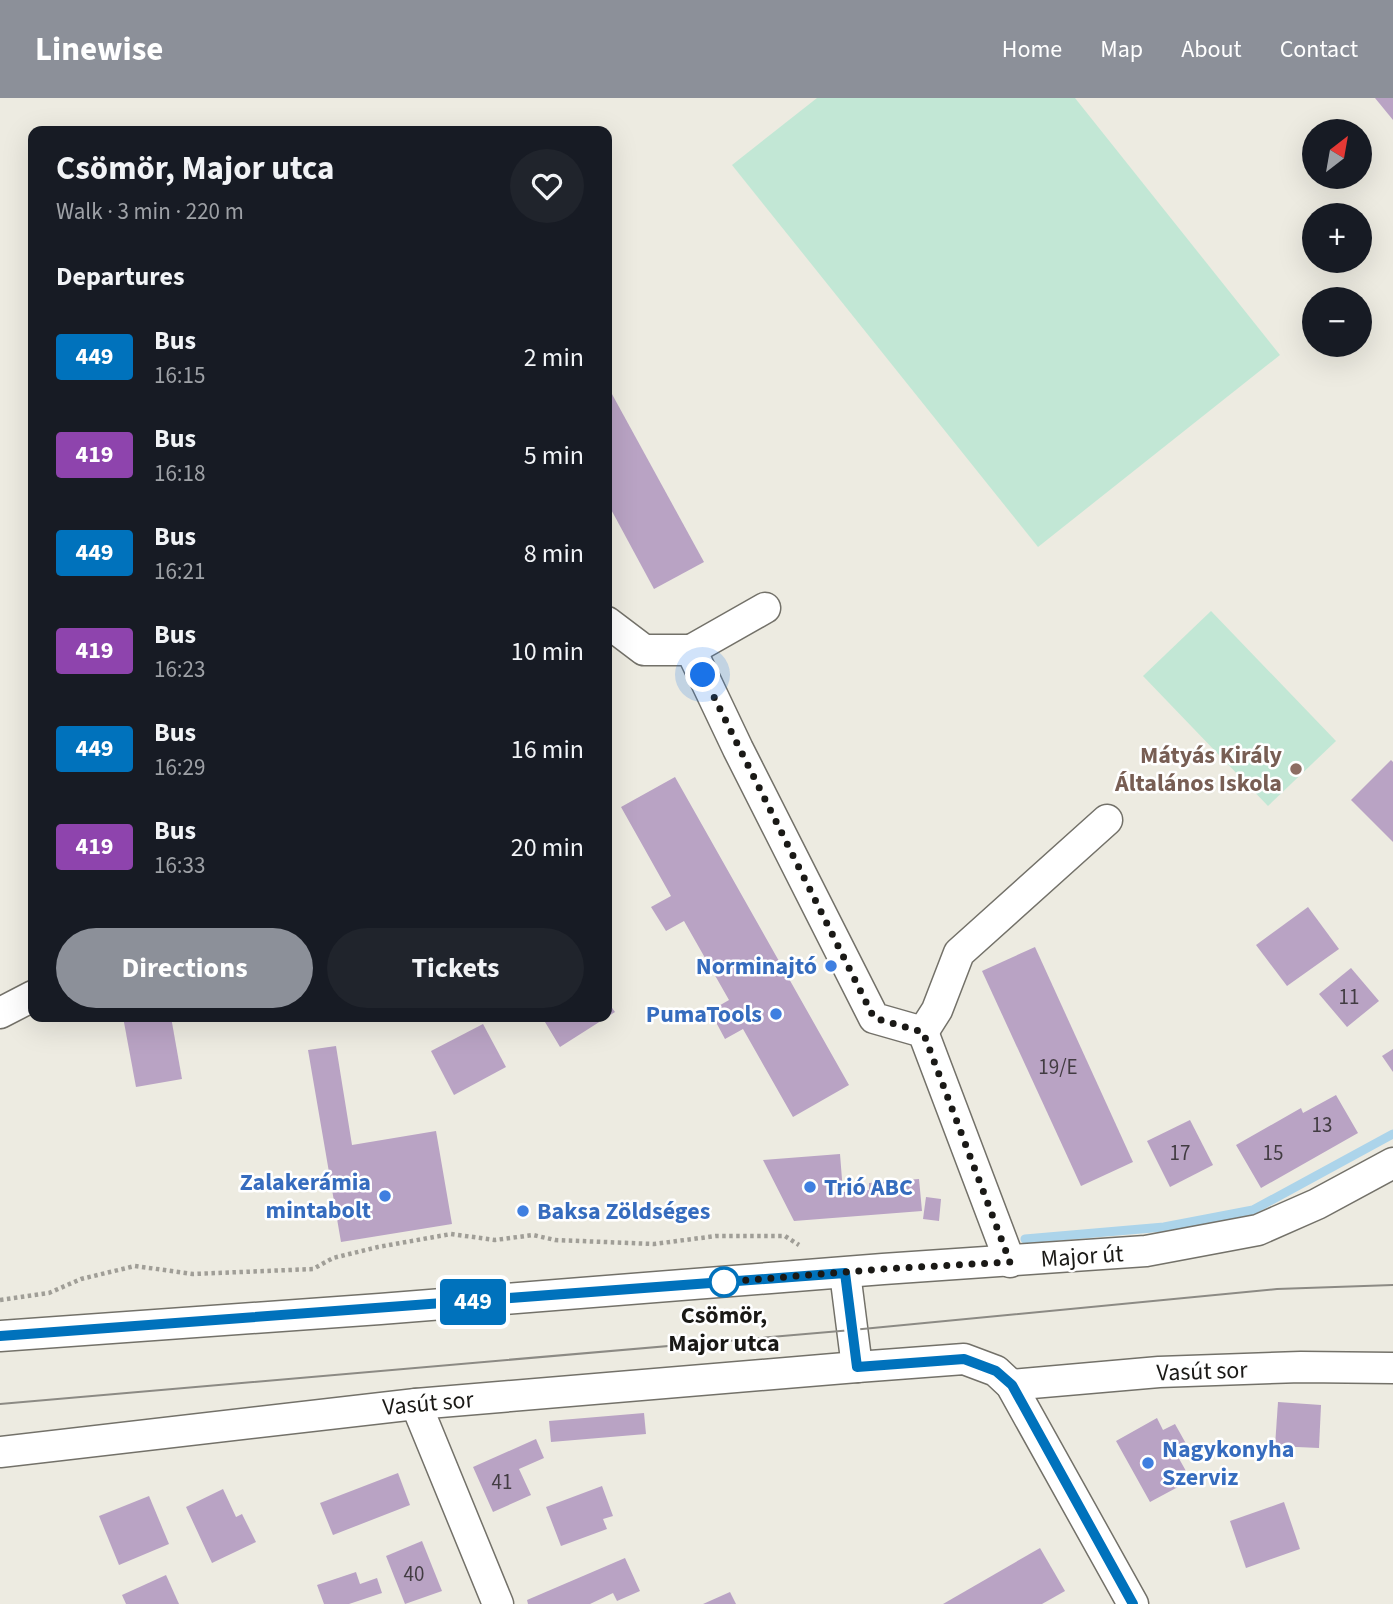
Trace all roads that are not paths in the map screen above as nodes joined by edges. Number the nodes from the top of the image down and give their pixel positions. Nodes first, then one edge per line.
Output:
1 (765, 608) dead end
2 (612, 626) edge
3 (691, 650) junction
4 (1107, 820) dead end
5 (28, 999) edge
6 (0, 1013) edge
7 (923, 1032) junction
8 (1393, 1163) edge
9 (1010, 1262) junction
10 (845, 1273) junction
11 (0, 1336) edge
12 (857, 1367) junction
13 (1393, 1368) edge
14 (1012, 1385) junction
15 (416, 1404) junction
16 (0, 1452) edge
17 (498, 1604) edge
18 (1133, 1604) edge

1 - 3 street
2 - 3 street
3 - 7 street
4 - 7 street
5 - 6 street
7 - 9 street
8 - 9 street, Major út
9 - 10 street, Major út
10 - 11 street, Major út
10 - 12 street
12 - 14 street, Vasút sor
12 - 15 street, Vasút sor
13 - 14 street, Vasút sor
14 - 18 street
15 - 16 street, Vasút sor
15 - 17 street

